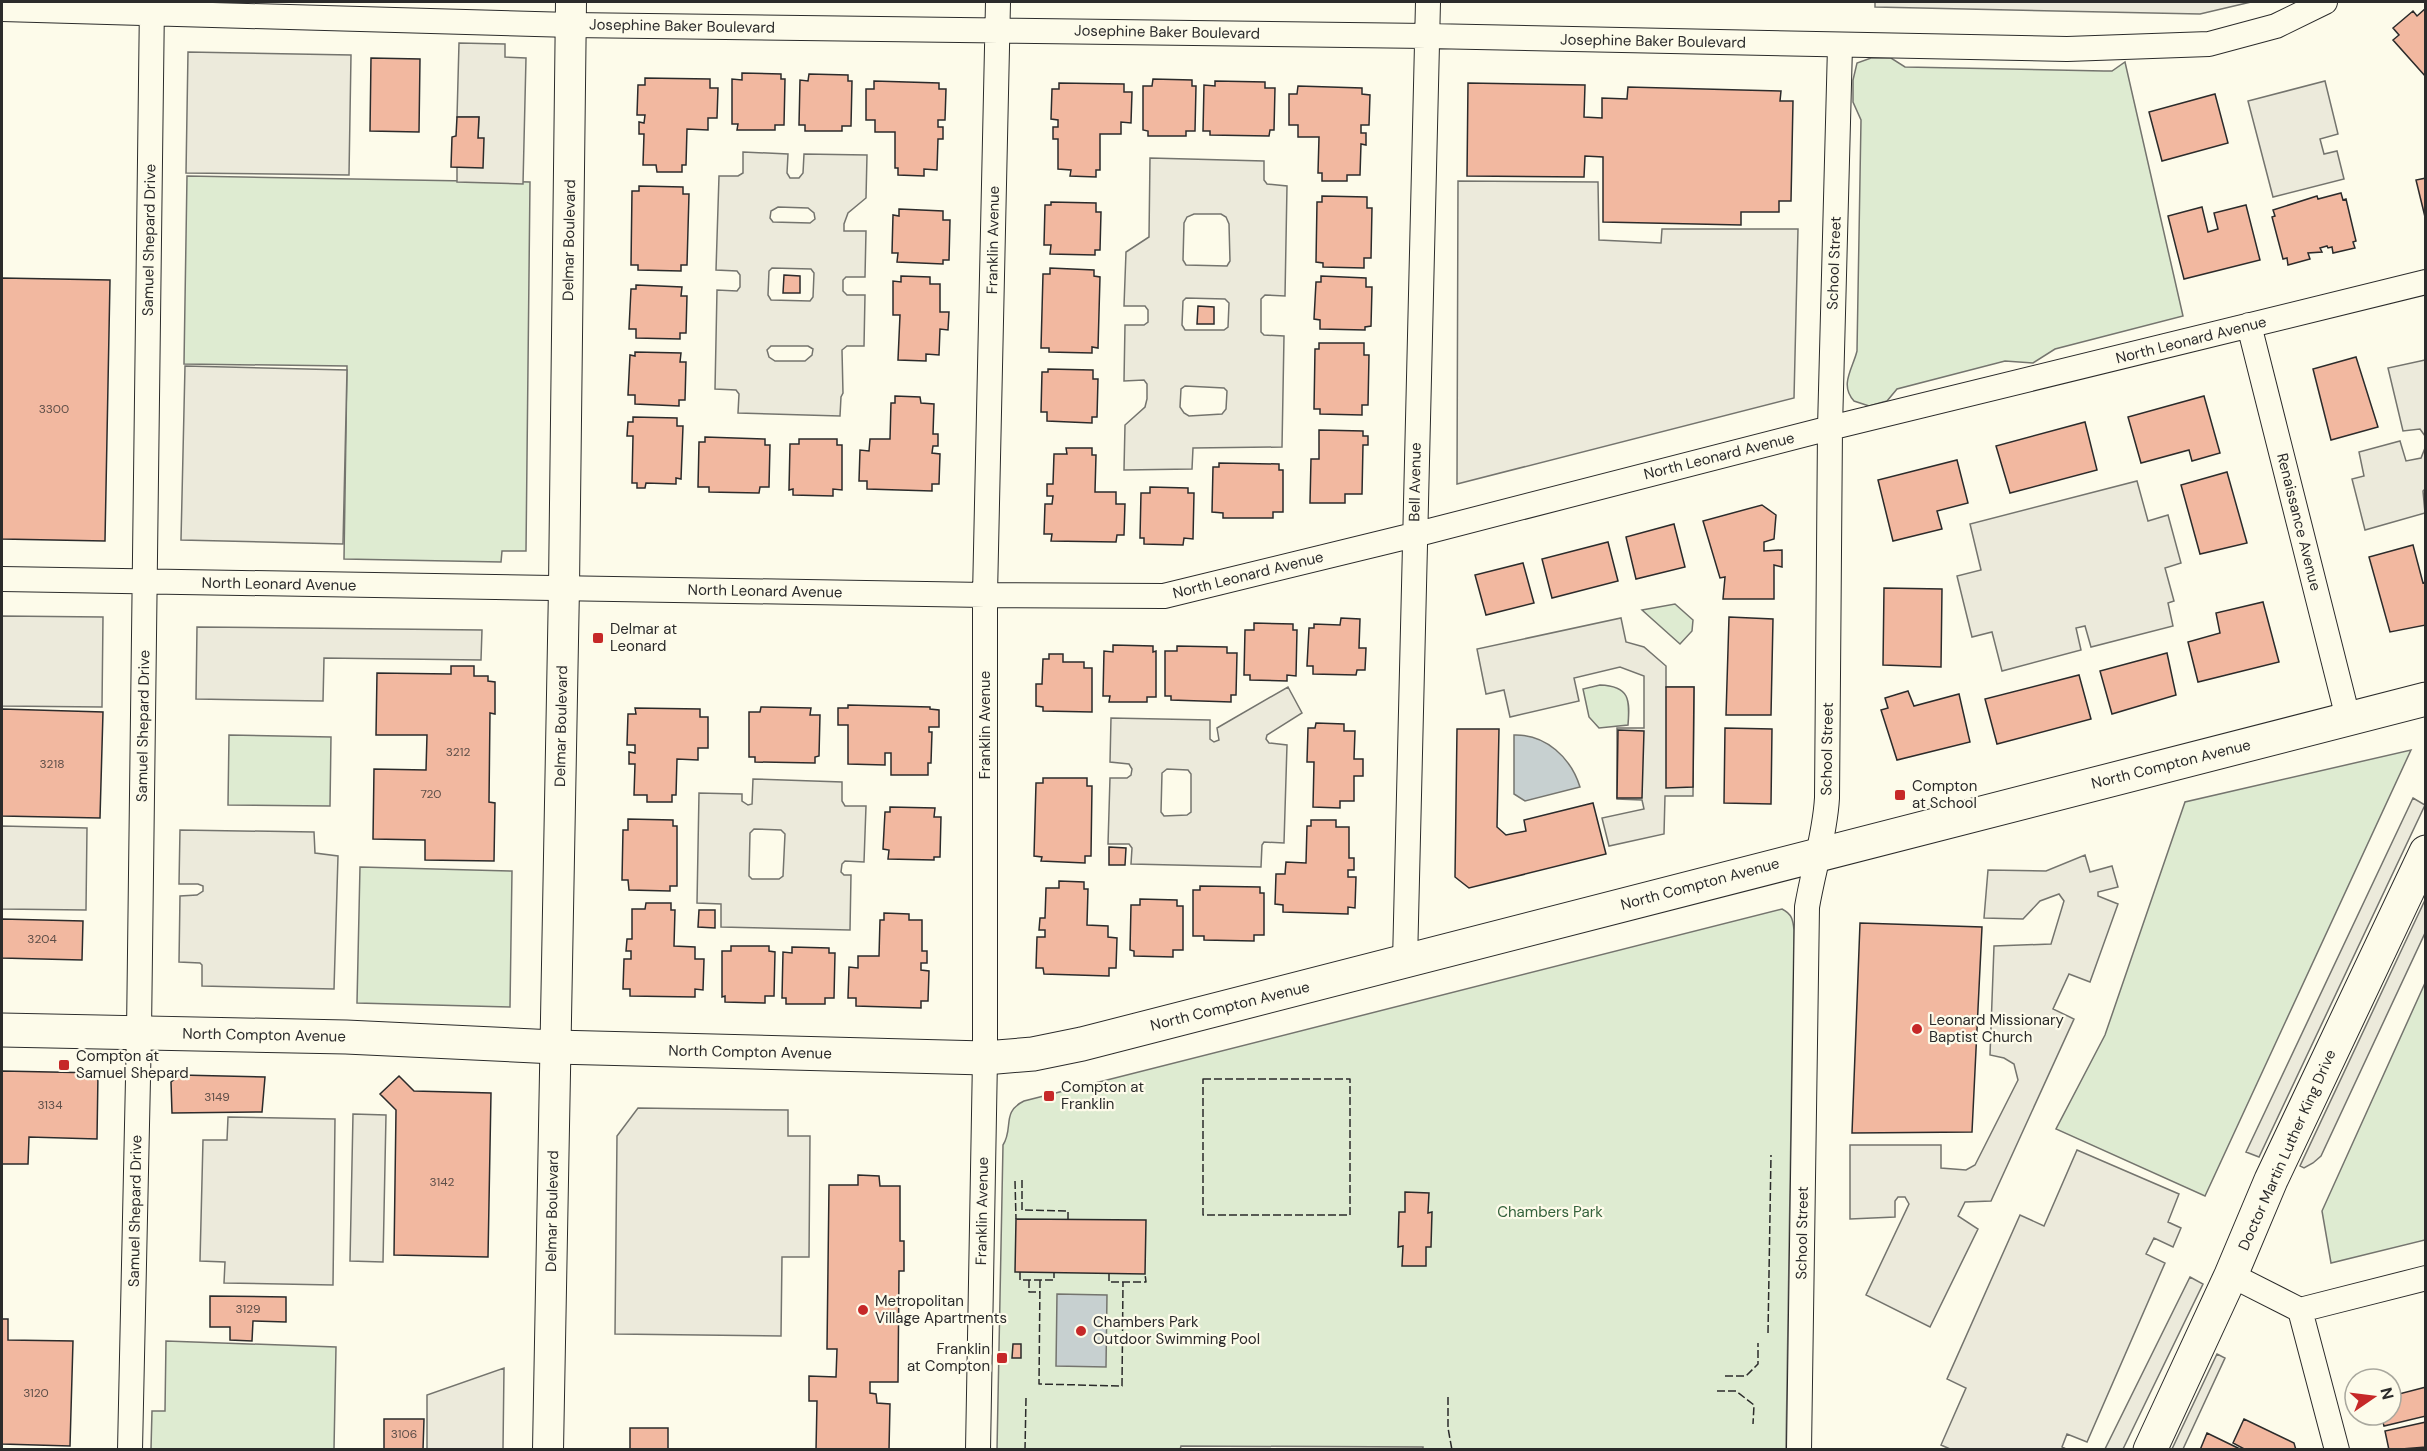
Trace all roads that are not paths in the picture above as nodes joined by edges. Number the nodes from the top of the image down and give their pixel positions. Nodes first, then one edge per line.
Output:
1 (998, 2) edge
2 (1428, 2) edge
3 (2325, 2) edge
4 (152, 7) edge
5 (2, 9) edge
6 (571, 13) edge
7 (997, 30) junction
8 (1427, 36) junction
9 (1840, 46) junction
10 (2426, 282) edge
11 (2249, 325) junction
12 (1830, 428) junction
13 (1414, 535) junction
14 (2, 579) edge
15 (145, 583) junction
16 (564, 587) junction
17 (985, 595) junction
18 (2426, 699) edge
19 (2348, 718) junction
20 (2426, 852) edge
21 (1817, 854) junction
22 (1406, 962) junction
23 (2, 1030) edge
24 (139, 1032) junction
25 (555, 1047) junction
26 (985, 1058) junction
27 (2230, 1275) junction
28 (2426, 1278) edge
29 (2300, 1310) junction
30 (130, 1449) edge
31 (548, 1449) edge
32 (978, 1449) edge
33 (1799, 1449) edge
34 (2150, 1449) edge
35 (2337, 1449) edge

1 - 7 street, Franklin Avenue
2 - 8 street, Bell Avenue
3 - 9 street, Josephine Baker Boulevard
4 - 5 street, Josephine Baker Boulevard
4 - 6 street, Josephine Baker Boulevard
4 - 15 street, Samuel Shepard Drive
6 - 7 street, Josephine Baker Boulevard
6 - 16 street, Delmar Boulevard
7 - 8 street, Josephine Baker Boulevard
7 - 17 street, Franklin Avenue
8 - 9 street, Josephine Baker Boulevard
8 - 13 street, Bell Avenue
9 - 12 street, School Street
10 - 11 street, North Leonard Avenue
11 - 12 street, North Leonard Avenue
11 - 19 street, Renaissance Avenue
12 - 13 street, North Leonard Avenue
12 - 21 street, School Street
13 - 17 street, North Leonard Avenue
13 - 22 street, Bell Avenue
14 - 15 street, North Leonard Avenue
15 - 16 street, North Leonard Avenue
15 - 24 street, Samuel Shepard Drive
16 - 17 street, North Leonard Avenue
16 - 25 street, Delmar Boulevard
17 - 26 street, Franklin Avenue
18 - 19 main road, North Compton Avenue
19 - 21 main road, North Compton Avenue
20 - 27 main road, Doctor Martin Luther King Drive
21 - 22 main road, North Compton Avenue
21 - 33 street, School Street
22 - 26 main road, North Compton Avenue
23 - 24 main road, North Compton Avenue
24 - 25 main road, North Compton Avenue
24 - 30 street, Samuel Shepard Drive
25 - 26 main road, North Compton Avenue
25 - 31 street, Delmar Boulevard
26 - 32 street, Franklin Avenue
27 - 29 street
27 - 34 main road, Doctor Martin Luther King Drive
28 - 29 street
29 - 35 street

